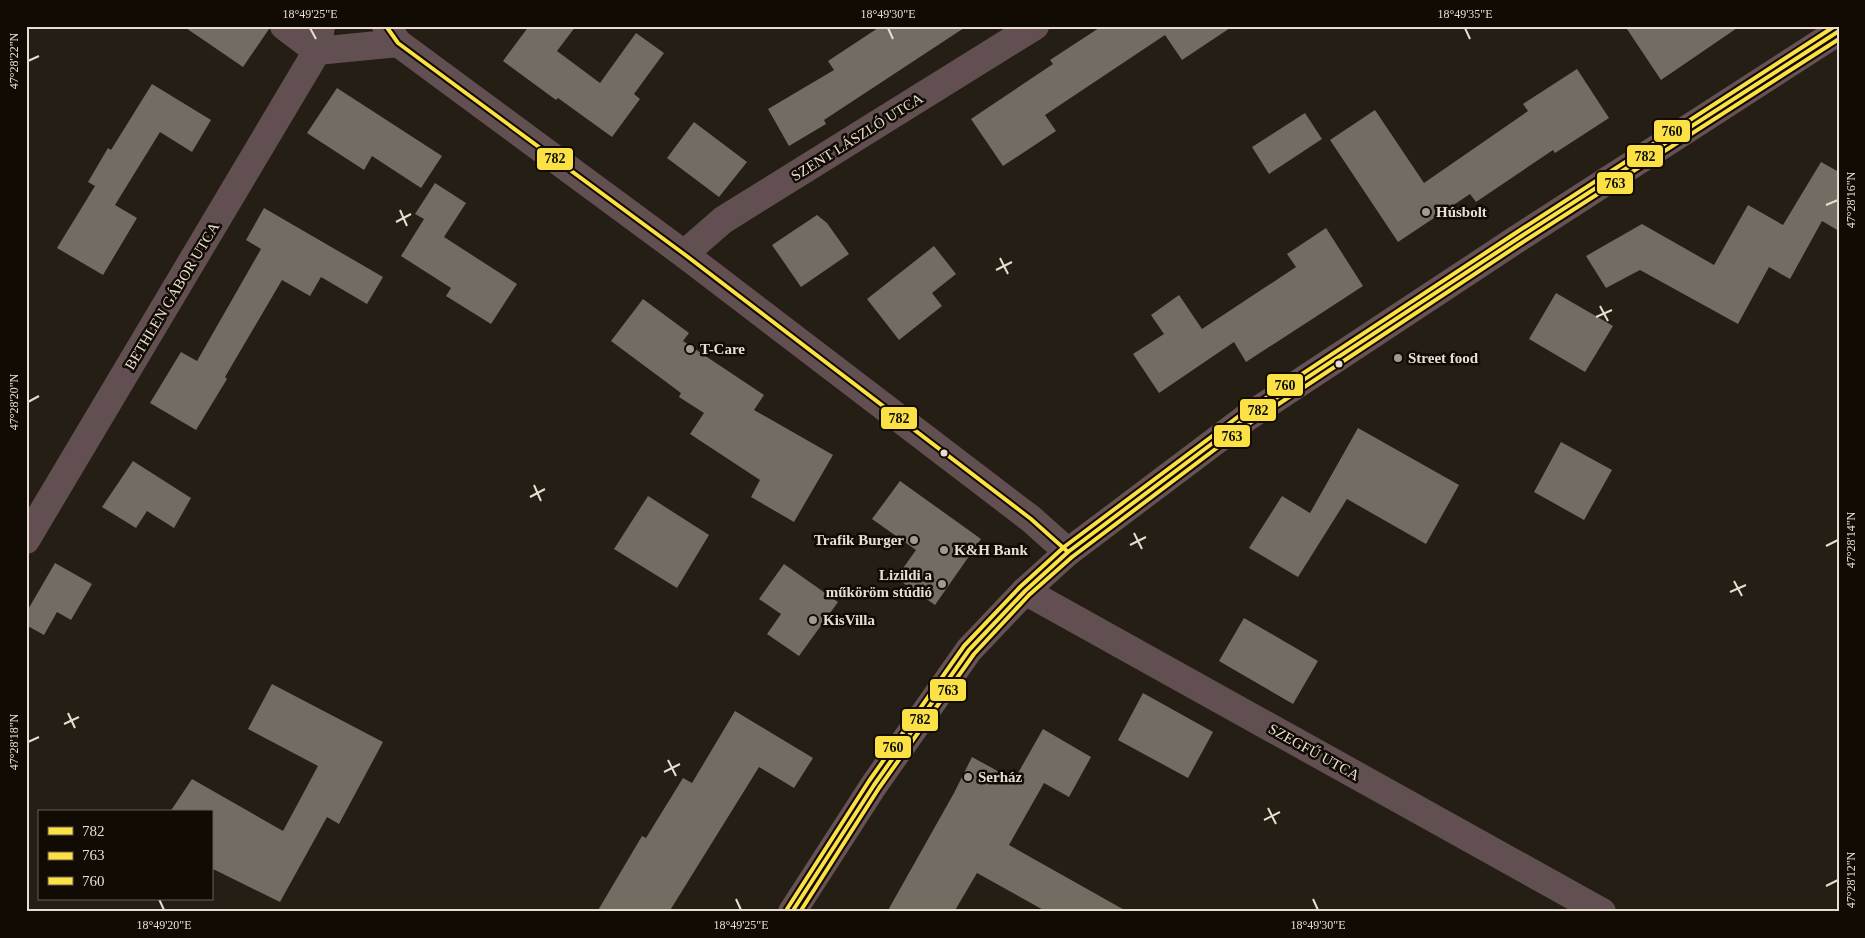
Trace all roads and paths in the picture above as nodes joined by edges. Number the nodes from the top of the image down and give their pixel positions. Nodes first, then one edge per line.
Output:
1 (284, 26) edge
2 (1035, 26) edge
3 (1839, 30) edge
4 (392, 34) edge
5 (319, 39) edge
6 (684, 254) junction
7 (26, 540) edge
8 (1068, 552) junction
9 (1026, 592) junction
10 (1588, 908) edge
11 (792, 912) edge

1 - 5 street
2 - 6 street, SZENT LÁSZLÓ UTCA
3 - 8 main road
4 - 5 street
4 - 6 street
5 - 7 street, BETHLEN GÁBOR UTCA
6 - 8 street
8 - 9 main road
9 - 10 street, SZEGFŰ UTCA
9 - 11 main road

